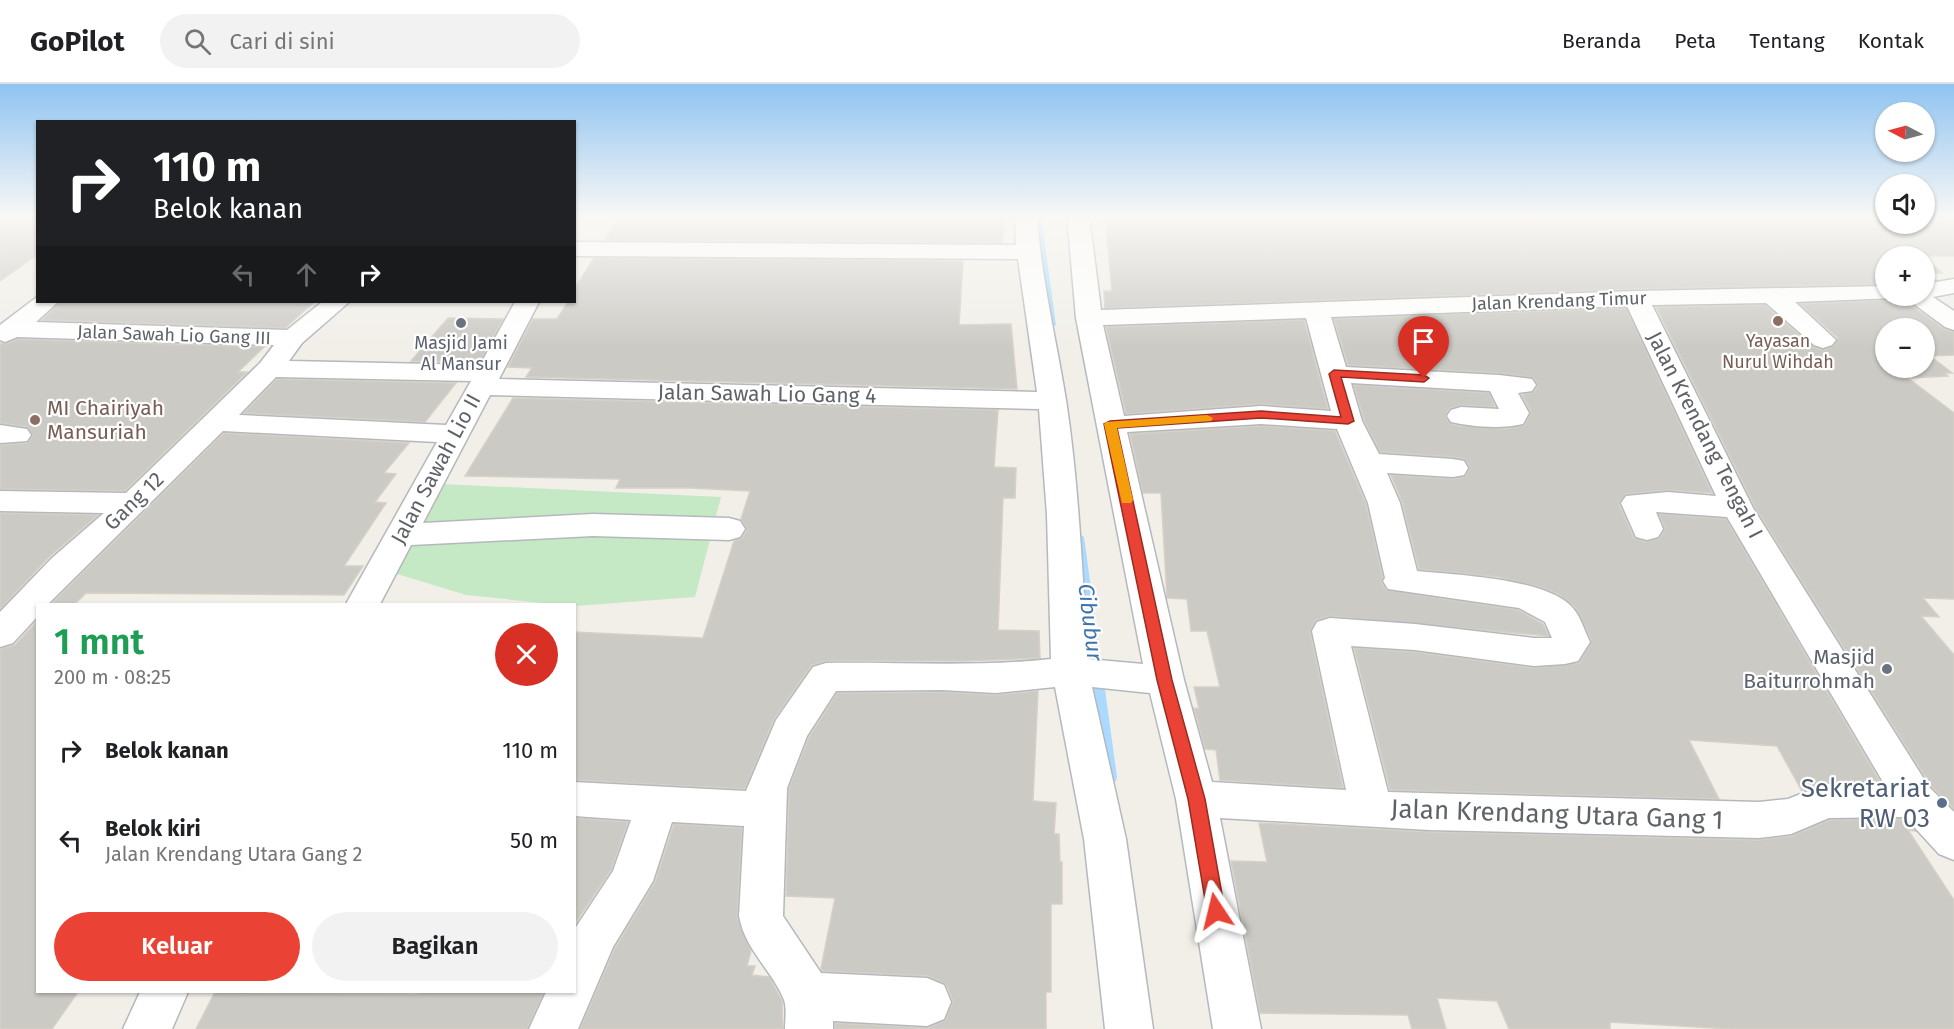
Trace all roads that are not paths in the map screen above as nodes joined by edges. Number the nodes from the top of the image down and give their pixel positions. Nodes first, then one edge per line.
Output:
1 (1029, 259) edge
2 (1083, 259) edge
3 (1954, 286) edge
4 (1935, 289) edge
5 (1875, 293) edge
6 (1773, 296) junction
7 (1636, 298) junction
8 (336, 303) edge
9 (526, 303) edge
10 (1930, 306) edge
11 (1316, 309) junction
12 (1089, 318) junction
13 (18, 319) edge
14 (1954, 322) edge
15 (293, 338) junction
16 (1823, 340) dead end
17 (269, 369) junction
18 (1334, 374) junction
19 (485, 380) junction
20 (1052, 401) junction
21 (1461, 416) dead end
22 (1348, 421) junction
23 (214, 422) junction
24 (1110, 424) junction
25 (456, 434) junction
26 (1368, 462) junction
27 (1453, 468) dead end
28 (0, 501) edge
29 (134, 503) junction
30 (1737, 508) junction
31 (729, 529) dead end
32 (1647, 529) dead end
33 (400, 535) junction
34 (1400, 581) junction
35 (364, 603) edge
36 (0, 634) edge
37 (1415, 637) junction
38 (1079, 672) junction
39 (1155, 679) junction
40 (576, 799) edge
41 (1196, 799) junction
42 (1915, 799) junction
43 (657, 805) junction
44 (1371, 808) junction
45 (766, 810) junction
46 (1954, 841) edge
47 (576, 978) edge
48 (165, 993) edge
49 (570, 993) edge
50 (927, 1002) dead end
51 (809, 1012) edge
52 (147, 1029) edge
53 (553, 1029) edge
54 (1129, 1029) edge
55 (1237, 1029) edge

1 - 20 street
2 - 12 street
3 - 4 street
5 - 6 street, Jalan Krendang Timur
6 - 7 street, Jalan Krendang Timur
6 - 16 street
7 - 11 street, Jalan Krendang Timur
7 - 30 street, Jalan Krendang Tengah I
8 - 15 street
9 - 19 street, Jalan Sawah Lio II
10 - 14 street
11 - 12 street, Jalan Krendang Timur
11 - 18 street
12 - 24 street
13 - 15 street, Jalan Sawah Lio Gang III
15 - 17 street, Jalan Sawah Lio Gang III
17 - 19 street, Jalan Sawah Lio Gang III
17 - 23 street, Gang 12
18 - 21 street
18 - 22 street
19 - 20 street, Jalan Sawah Lio Gang 4
19 - 25 street, Jalan Sawah Lio II
20 - 38 street
22 - 24 street
22 - 26 street
23 - 25 street
23 - 29 street, Gang 12
24 - 39 street
25 - 33 street, Jalan Sawah Lio II
26 - 27 street
26 - 34 street
28 - 29 street
29 - 36 street, Gang 12
30 - 32 street
30 - 42 street, Jalan Krendang Tengah I
31 - 33 street
33 - 35 street, Jalan Sawah Lio II
34 - 37 street
34 - 37 street
37 - 44 street
38 - 39 street
38 - 45 street
38 - 54 street
39 - 41 street
40 - 43 street
41 - 44 street, Jalan Krendang Utara Gang 1
41 - 55 street
42 - 44 street, Jalan Krendang Utara Gang 1
42 - 46 street, Jalan Krendang Tengah I
43 - 45 street
43 - 47 street
45 - 51 street
48 - 52 street
49 - 53 street
50 - 51 street

